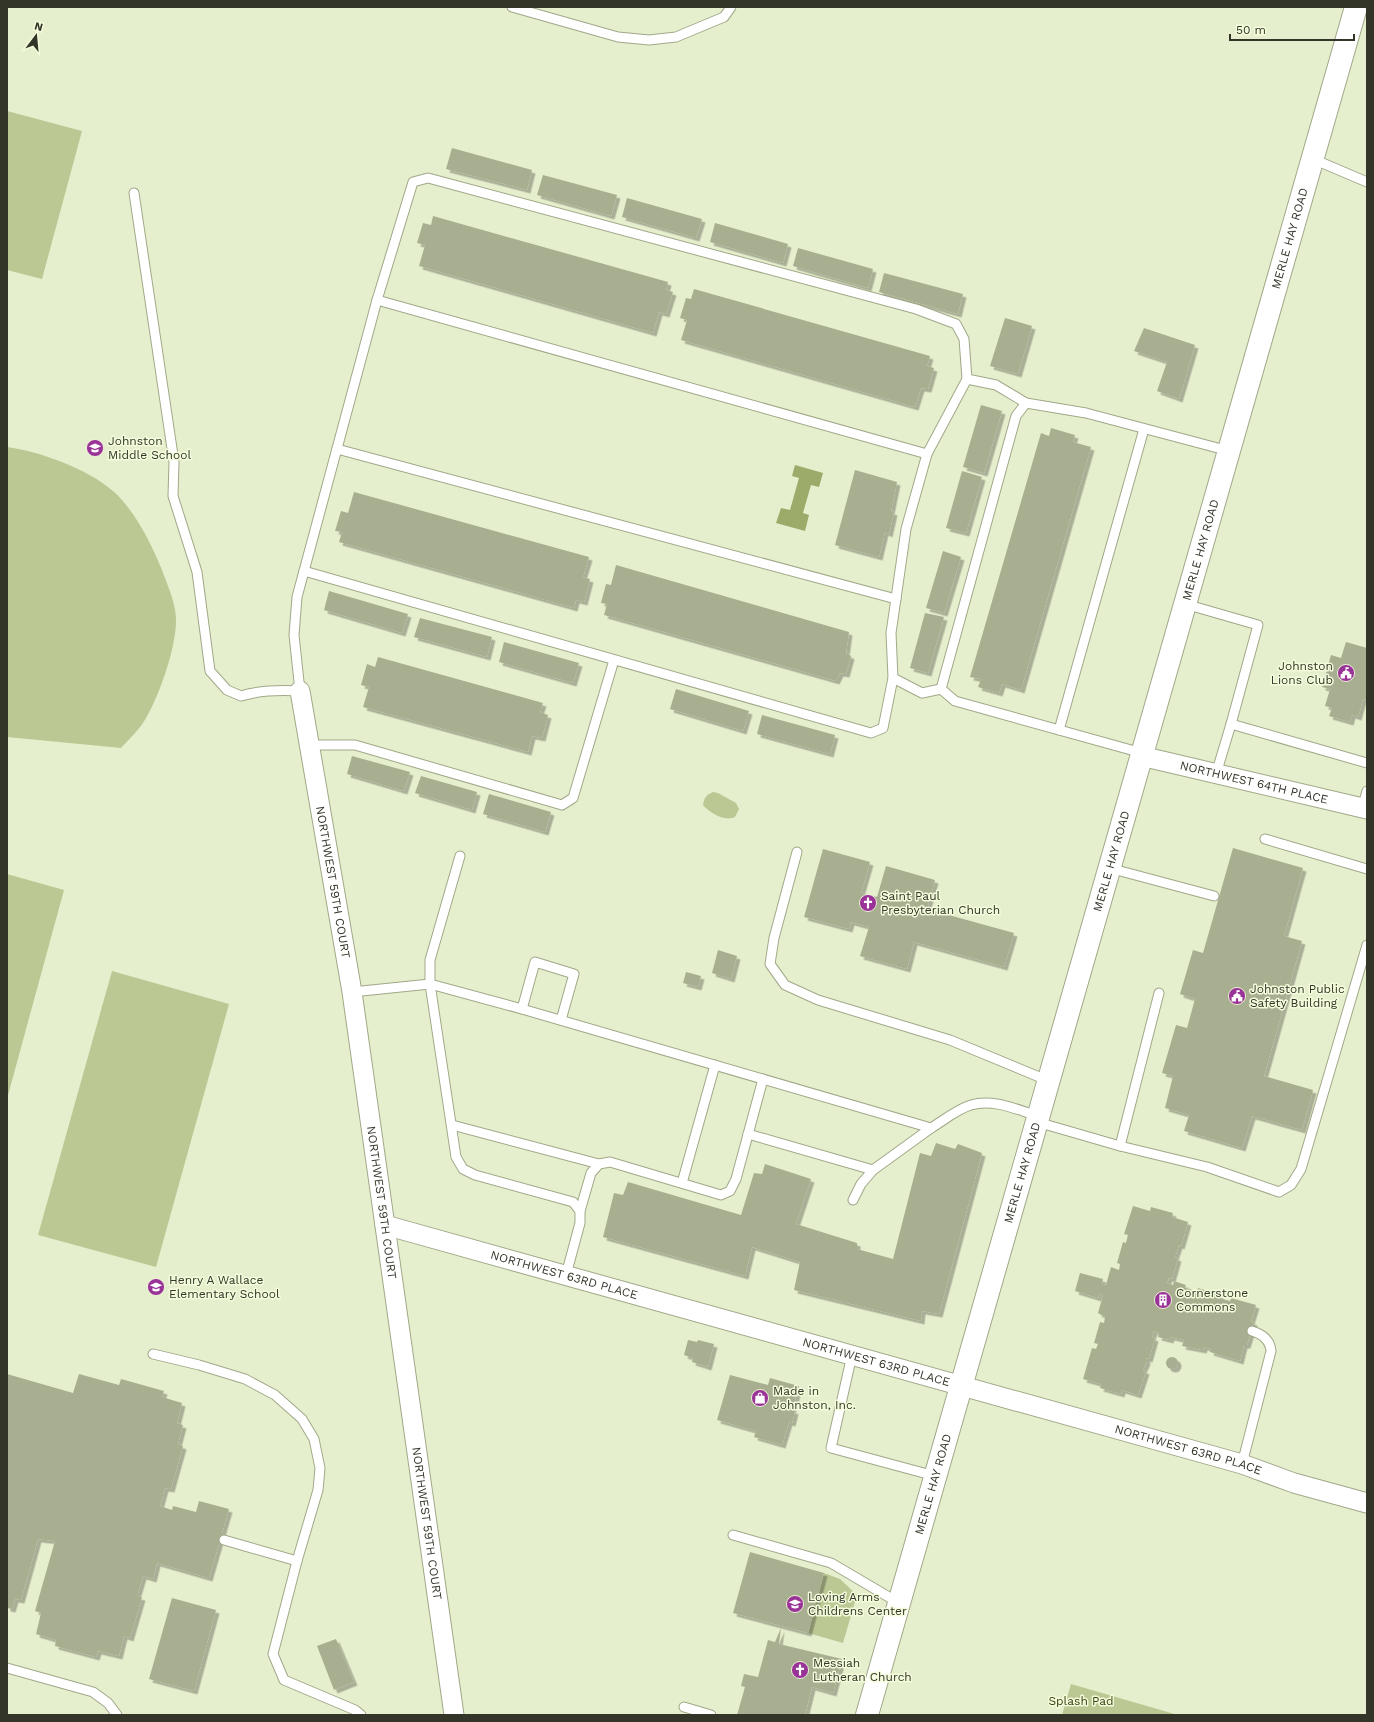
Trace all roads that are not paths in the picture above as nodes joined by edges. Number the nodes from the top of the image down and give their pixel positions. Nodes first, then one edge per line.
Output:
1 (512, 7) edge
2 (731, 7) edge
3 (1356, 7) edge
4 (1312, 159) junction
5 (1367, 182) edge
6 (134, 194) dead end
7 (378, 300) junction
8 (967, 379) junction
9 (1026, 403) junction
10 (1144, 429) junction
11 (337, 449) junction
12 (1229, 451) junction
13 (927, 454) junction
14 (304, 571) junction
15 (896, 599) junction
16 (1185, 604) junction
17 (614, 660) junction
18 (893, 678) junction
19 (941, 689) junction
20 (300, 691) junction
21 (1231, 724) junction
22 (1059, 730) junction
23 (309, 745) junction
24 (1142, 754) junction
25 (1367, 763) edge
26 (1216, 774) junction
27 (1365, 803) edge
28 (1265, 839) dead end
29 (798, 852) dead end
30 (460, 856) dead end
31 (1109, 868) junction
32 (1367, 869) edge
33 (1214, 896) dead end
34 (1367, 945) edge
35 (430, 984) junction
36 (352, 992) junction
37 (1159, 993) dead end
38 (522, 1008) junction
39 (561, 1020) junction
40 (715, 1065) junction
41 (763, 1079) junction
42 (1048, 1080) junction
43 (1038, 1119) junction
44 (452, 1125) junction
45 (930, 1128) junction
46 (748, 1134) junction
47 (1120, 1146) junction
48 (599, 1164) junction
49 (873, 1170) junction
50 (682, 1183) junction
51 (853, 1200) dead end
52 (580, 1211) junction
53 (385, 1225) junction
54 (566, 1275) junction
55 (1252, 1331) dead end
56 (153, 1354) dead end
57 (852, 1355) junction
58 (961, 1385) junction
59 (1242, 1464) junction
60 (935, 1476) junction
61 (1367, 1503) edge
62 (733, 1535) dead end
63 (224, 1540) dead end
64 (297, 1561) junction
65 (899, 1603) junction
66 (7, 1668) edge
67 (684, 1707) dead end
68 (117, 1715) edge
69 (361, 1715) edge
70 (454, 1715) edge
71 (711, 1715) edge
72 (867, 1715) edge

1 - 2 lane
3 - 4 main road, MERLE HAY ROAD
4 - 5 lane
4 - 12 main road, MERLE HAY ROAD
6 - 20 lane
7 - 8 lane
7 - 11 lane
7 - 13 lane
8 - 9 lane
8 - 13 lane
9 - 10 lane
9 - 19 lane
10 - 12 lane
10 - 22 lane
11 - 14 lane
11 - 15 lane
12 - 16 main road, MERLE HAY ROAD
13 - 15 lane
14 - 17 lane
14 - 20 lane
15 - 18 lane
16 - 21 lane
16 - 24 main road, MERLE HAY ROAD
17 - 18 lane
17 - 23 lane
18 - 19 lane
19 - 22 lane
20 - 23 street, NORTHWEST 59TH COURT
21 - 25 lane
21 - 26 lane
22 - 24 lane
23 - 36 street, NORTHWEST 59TH COURT
24 - 26 street, NORTHWEST 64TH PLACE
24 - 31 main road, MERLE HAY ROAD
26 - 27 street, NORTHWEST 64TH PLACE
28 - 32 lane
29 - 42 lane
30 - 35 lane
31 - 33 lane
31 - 42 main road, MERLE HAY ROAD
34 - 47 lane
35 - 36 lane
35 - 38 lane
35 - 44 lane
36 - 53 street, NORTHWEST 59TH COURT
37 - 47 lane
38 - 39 lane
38 - 39 lane
39 - 40 lane
40 - 41 lane
40 - 50 lane
41 - 45 lane
41 - 46 lane
42 - 43 main road, MERLE HAY ROAD
43 - 45 lane
43 - 47 lane
43 - 58 main road, MERLE HAY ROAD
44 - 48 lane
44 - 52 lane
45 - 49 lane
46 - 49 lane
46 - 50 lane
48 - 50 lane
48 - 52 lane
49 - 51 lane
52 - 54 lane
53 - 54 street, NORTHWEST 63RD PLACE
53 - 70 street, NORTHWEST 59TH COURT
54 - 57 street, NORTHWEST 63RD PLACE
55 - 59 lane
56 - 64 lane
57 - 58 street, NORTHWEST 63RD PLACE
57 - 60 lane
58 - 59 street, NORTHWEST 63RD PLACE
58 - 60 main road, MERLE HAY ROAD
59 - 61 street, NORTHWEST 63RD PLACE
60 - 65 main road, MERLE HAY ROAD
62 - 65 lane
63 - 64 lane
64 - 69 lane
65 - 72 main road, MERLE HAY ROAD
66 - 68 lane
67 - 71 lane

